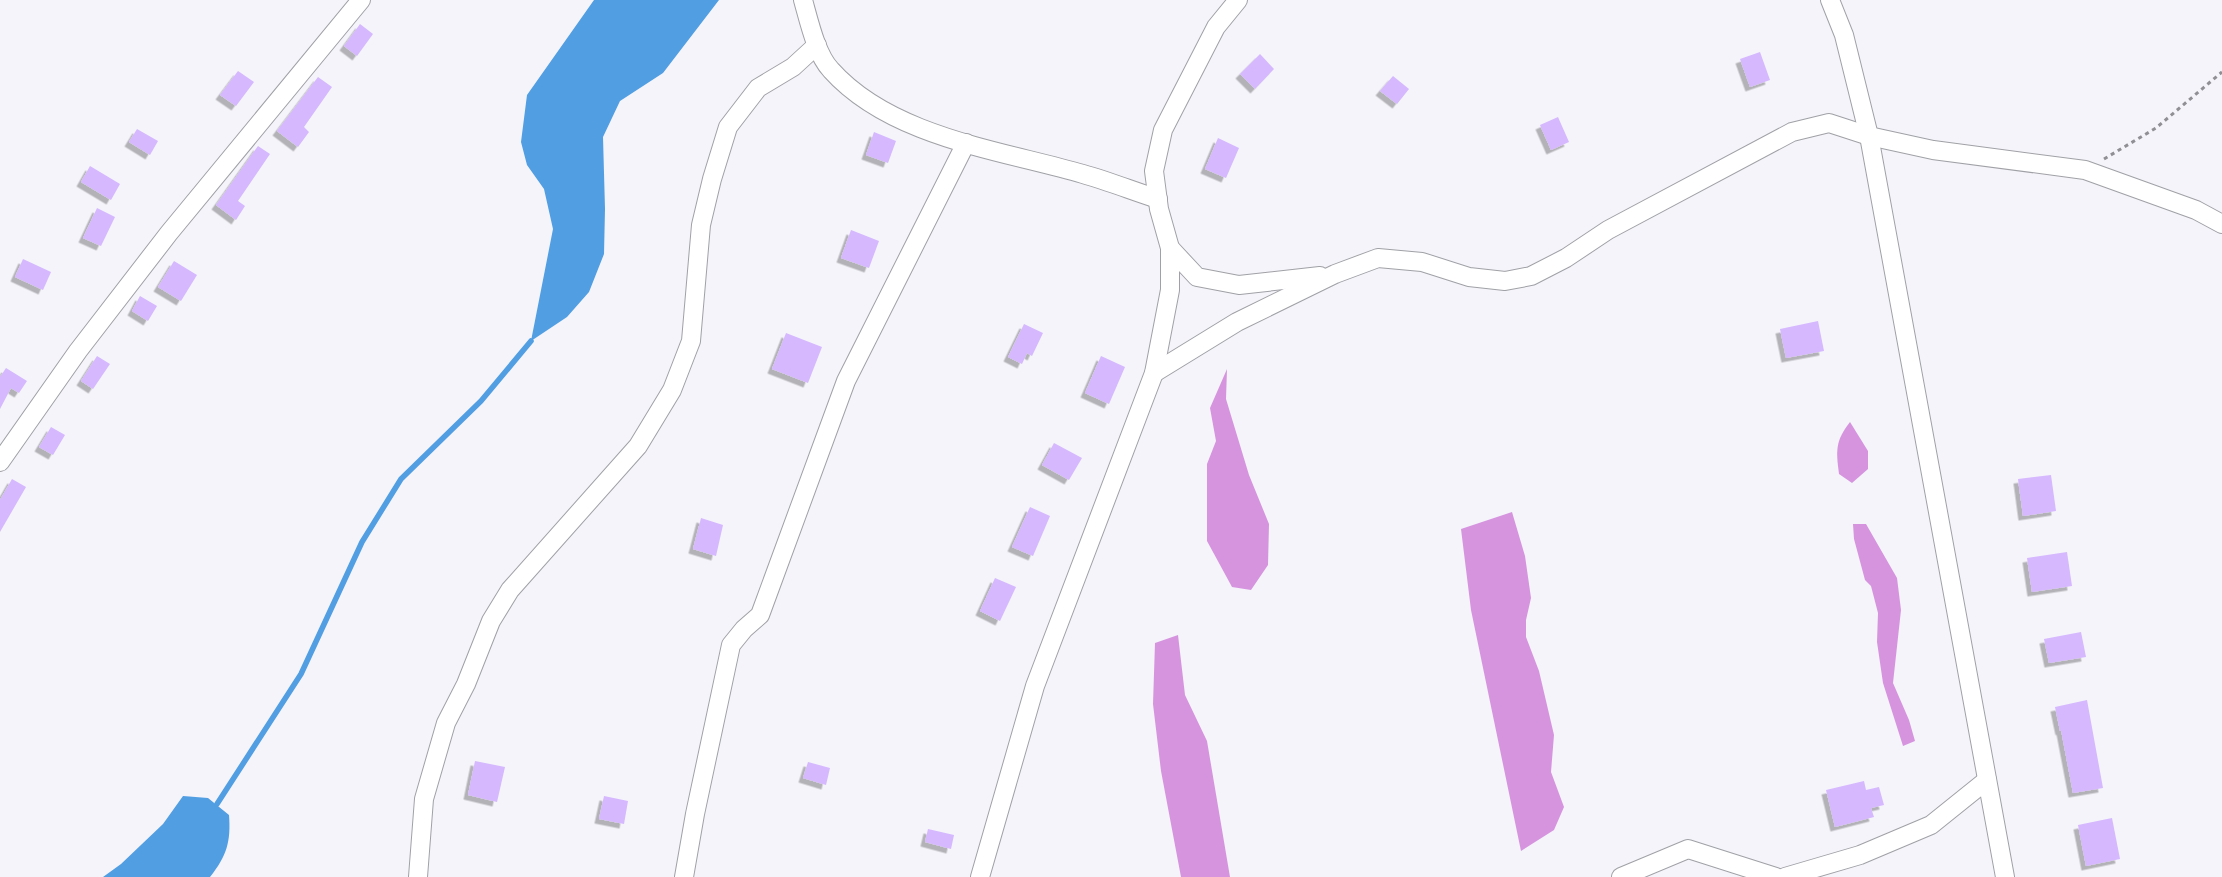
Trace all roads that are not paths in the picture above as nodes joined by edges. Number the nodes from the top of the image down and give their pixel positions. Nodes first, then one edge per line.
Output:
1 (361, 0) edge
2 (803, 0) edge
3 (1238, 0) edge
4 (1830, 0) edge
5 (817, 45) junction
6 (1869, 136) junction
7 (966, 143) junction
8 (1158, 199) junction
9 (2222, 224) edge
10 (1170, 248) junction
11 (1335, 274) junction
12 (1154, 373) junction
13 (0, 462) edge
14 (1987, 780) junction
15 (418, 877) edge
16 (684, 877) edge
17 (980, 877) edge
18 (1621, 877) edge
19 (1776, 877) edge
20 (1785, 877) edge
21 (2005, 877) edge

1 - 13 street
2 - 5 street
3 - 8 street
4 - 6 street
5 - 7 street
5 - 15 street
6 - 9 street
6 - 11 street
6 - 14 street
7 - 8 street
7 - 16 street
8 - 10 street
10 - 11 street
10 - 12 street
11 - 12 street
12 - 17 street
14 - 20 street
14 - 21 street
18 - 19 street

